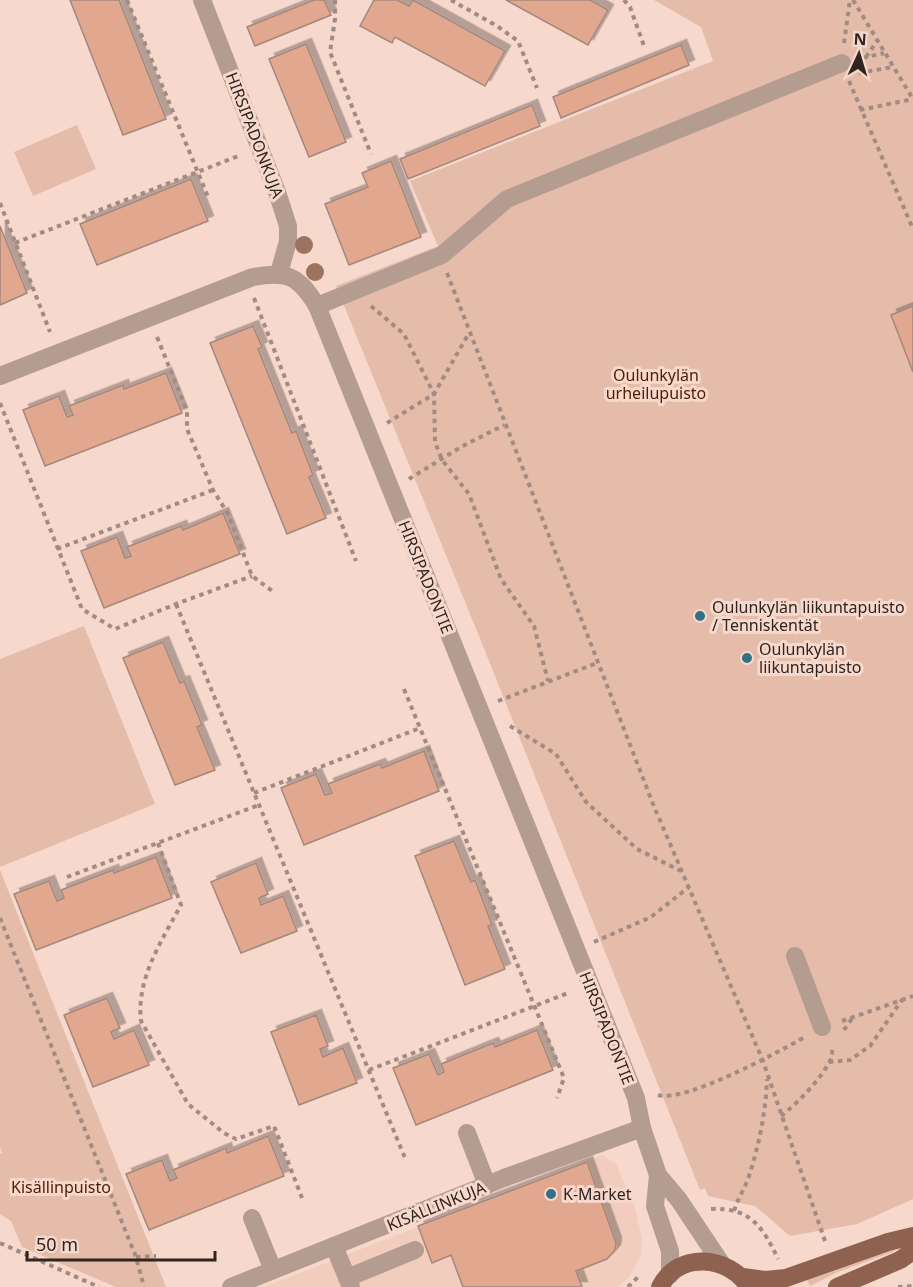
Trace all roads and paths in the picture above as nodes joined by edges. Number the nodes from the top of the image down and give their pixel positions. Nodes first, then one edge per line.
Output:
1 (128, 0) edge
2 (202, 0) edge
3 (335, 0) edge
4 (451, 0) edge
5 (624, 0) edge
6 (851, 0) edge
7 (877, 41) junction
8 (644, 46) dead end
9 (866, 58) dead end
10 (893, 67) junction
11 (844, 69) junction
12 (537, 88) dead end
13 (913, 99) edge
14 (860, 110) junction
15 (260, 148) junction
16 (371, 154) dead end
17 (198, 172) junction
18 (208, 197) dead end
19 (0, 203) edge
20 (913, 229) edge
21 (15, 243) junction
22 (442, 255) junction
23 (279, 273) junction
24 (253, 296) dead end
25 (368, 303) dead end
26 (317, 306) junction
27 (50, 332) dead end
28 (469, 333) junction
29 (156, 335) dead end
30 (0, 376) edge
31 (434, 394) junction
32 (0, 402) edge
33 (386, 423) dead end
34 (504, 425) junction
35 (441, 459) junction
36 (408, 479) dead end
37 (213, 490) junction
38 (57, 549) junction
39 (356, 561) dead end
40 (252, 576) junction
41 (275, 593) dead end
42 (176, 604) junction
43 (597, 663) junction
44 (548, 681) junction
45 (404, 689) dead end
46 (497, 701) dead end
47 (506, 724) dead end
48 (420, 729) junction
49 (254, 793) junction
50 (259, 805) junction
51 (158, 843) junction
52 (682, 871) junction
53 (67, 877) dead end
54 (689, 887) junction
55 (0, 918) edge
56 (594, 942) dead end
57 (795, 956) dead end
58 (568, 993) dead end
59 (913, 996) edge
60 (902, 1000) junction
61 (535, 1006) junction
62 (853, 1017) junction
63 (822, 1028) junction
64 (843, 1032) dead end
65 (837, 1040) dead end
66 (763, 1061) junction
67 (829, 1062) junction
68 (369, 1070) junction
69 (767, 1076) junction
70 (557, 1098) dead end
71 (636, 1098) junction
72 (781, 1116) junction
73 (642, 1128) junction
74 (467, 1133) dead end
75 (405, 1158) dead end
76 (658, 1175) junction
77 (488, 1185) junction
78 (302, 1198) dead end
79 (706, 1209) dead end
80 (734, 1211) junction
81 (252, 1218) dead end
82 (913, 1236) edge
83 (0, 1243) edge
84 (826, 1245) dead end
85 (334, 1246) junction
86 (415, 1250) dead end
87 (913, 1251) edge
88 (156, 1256) dead end
89 (136, 1257) junction
90 (722, 1263) junction
91 (780, 1263) dead end
92 (273, 1270) junction
93 (641, 1274) dead end
94 (665, 1281) edge
95 (746, 1282) edge
96 (349, 1283) edge
97 (913, 1286) edge
98 (99, 1287) edge
99 (144, 1287) edge
100 (231, 1287) edge
101 (628, 1287) edge
102 (837, 1287) edge
103 (898, 1287) edge

1 - 17 path
2 - 15 street, HIRSIPADONKUJA
3 - 16 path
4 - 12 path
5 - 8 path
6 - 7 path
6 - 11 path
7 - 9 path
7 - 10 path
10 - 11 path
10 - 13 path
11 - 14 path
11 - 22 street
13 - 14 path
14 - 20 path
15 - 17 path
15 - 23 street, HIRSIPADONKUJA
17 - 18 path
17 - 21 path
19 - 21 path
21 - 27 path
22 - 26 street
22 - 28 path
23 - 26 street, HIRSIPADONTIE
23 - 30 street
24 - 39 path
25 - 31 path
26 - 71 street, HIRSIPADONTIE
28 - 31 path
28 - 34 path
29 - 37 path
31 - 33 path
31 - 35 path
32 - 38 path
34 - 35 path
34 - 43 path
35 - 36 path
35 - 44 path
37 - 38 path
37 - 40 path
38 - 42 path
40 - 41 path
40 - 42 path
42 - 49 path
43 - 44 path
43 - 52 path
44 - 46 path
45 - 48 path
47 - 52 path
48 - 49 path
48 - 61 path
49 - 50 path
50 - 51 path
50 - 68 path
51 - 53 path
51 - 78 path
52 - 54 path
54 - 56 path
54 - 66 path
55 - 89 path
57 - 63 street
58 - 61 path
59 - 60 path
60 - 62 path
60 - 67 path
61 - 68 path
61 - 70 path
62 - 63 path
62 - 64 path
63 - 66 path
65 - 67 path
66 - 69 path
66 - 71 path
67 - 72 path
68 - 75 path
69 - 72 path
69 - 80 path
71 - 73 street, HIRSIPADONTIE
72 - 84 path
73 - 76 street, HIRSIPADONTIE
73 - 77 street, KISÄLLINKUJA
74 - 77 street
76 - 90 street, HIRSIPADONTIE
76 - 94 street, HIRSIPADONTIE
77 - 85 street, KISÄLLINKUJA
79 - 80 path
80 - 91 path
81 - 92 street
82 - 95 main road
83 - 98 path
85 - 92 street, KISÄLLINKUJA
85 - 96 street
86 - 96 street
87 - 102 main road
88 - 89 path
89 - 99 path
90 - 94 main road
90 - 95 main road
92 - 100 street, KISÄLLINKUJA
93 - 101 path
97 - 103 path

